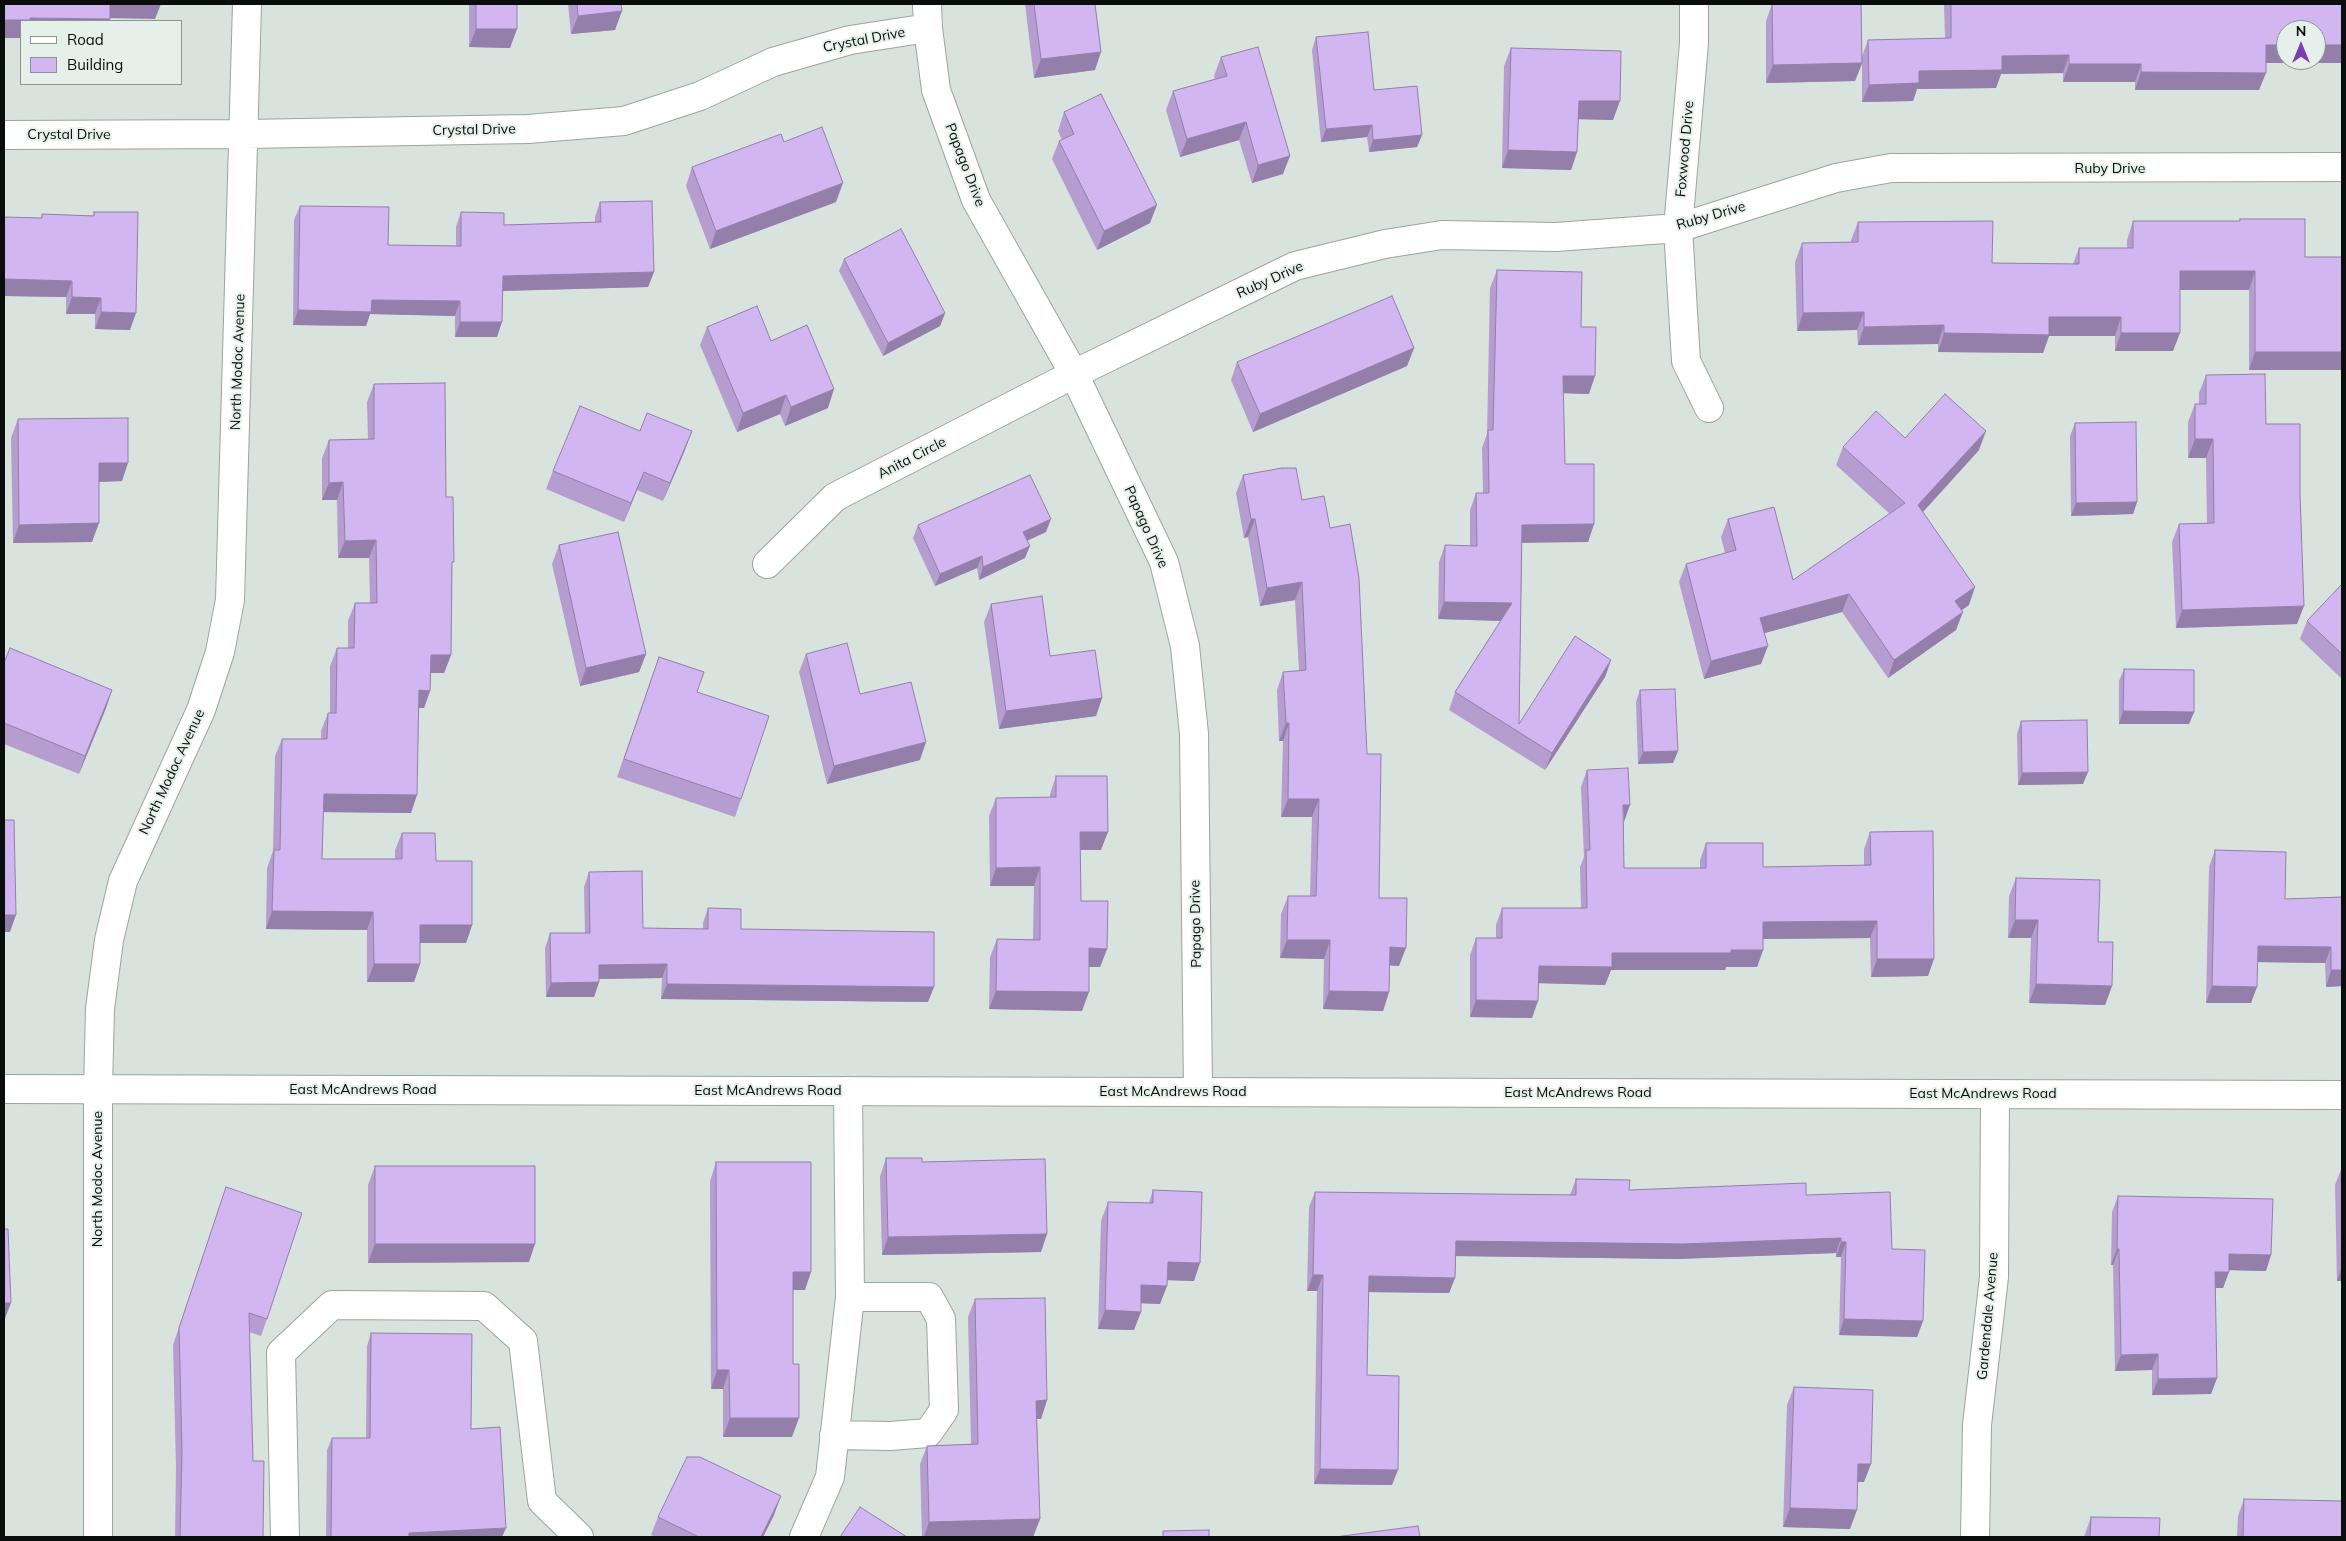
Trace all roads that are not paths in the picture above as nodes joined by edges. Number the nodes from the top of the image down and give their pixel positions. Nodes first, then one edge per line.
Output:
1 (247, 4) edge
2 (1694, 4) edge
3 (927, 16) edge
4 (245, 134) junction
5 (4, 135) edge
6 (2342, 167) edge
7 (1678, 228) junction
8 (1074, 374) junction
9 (1709, 408) dead end
10 (767, 564) dead end
11 (4, 1089) edge
12 (98, 1089) junction
13 (848, 1091) junction
14 (1198, 1092) junction
15 (1995, 1094) junction
16 (2342, 1095) edge
17 (850, 1297) junction
18 (834, 1435) junction
19 (98, 1537) edge
20 (285, 1537) edge
21 (579, 1537) edge
22 (804, 1537) edge
23 (1975, 1537) edge

1 - 4 street, North Modoc Avenue
2 - 7 street, Foxwood Drive
3 - 4 street, Crystal Drive
3 - 8 street, Papago Drive
4 - 5 street, Crystal Drive
4 - 12 street, North Modoc Avenue
6 - 7 street, Ruby Drive
7 - 8 street, Ruby Drive
7 - 9 street, Foxwood Drive
8 - 10 street, Anita Circle
8 - 14 street, Papago Drive
11 - 12 street, East McAndrews Road
12 - 13 street, East McAndrews Road
12 - 19 street, North Modoc Avenue
13 - 14 street, East McAndrews Road
13 - 17 street
14 - 15 street, East McAndrews Road
15 - 16 street, East McAndrews Road
15 - 23 street, Gardendale Avenue
17 - 18 street
17 - 18 street
18 - 22 street
20 - 21 street

